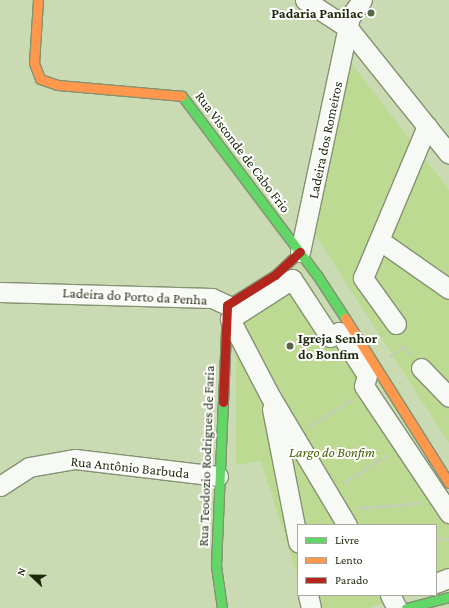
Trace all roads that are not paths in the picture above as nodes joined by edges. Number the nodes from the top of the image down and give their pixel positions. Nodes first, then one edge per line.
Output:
1 (38, 0) edge
2 (305, 0) edge
3 (362, 0) edge
4 (348, 28) junction
5 (427, 126) junction
6 (449, 154) edge
7 (379, 240) junction
8 (300, 252) junction
9 (449, 290) edge
10 (0, 292) edge
11 (226, 305) junction
12 (396, 324) dead end
13 (421, 368) dead end
14 (270, 396) junction
15 (449, 397) edge
16 (218, 476) junction
17 (449, 483) edge
18 (0, 486) edge
19 (445, 507) edge
20 (348, 517) edge
21 (297, 537) edge
22 (449, 578) edge
23 (437, 582) edge
24 (308, 596) edge
25 (449, 597) edge
26 (397, 601) edge
27 (222, 608) edge
28 (311, 608) edge

1 - 8 street, Rua Visconde de Cabo Frio
2 - 4 street
3 - 4 street, Ladeira dos Romeiros
4 - 5 street
4 - 8 street, Ladeira dos Romeiros
5 - 6 street
5 - 7 street
7 - 9 street
7 - 12 street
8 - 11 street, Ladeira do Porto da Penha
8 - 17 street
10 - 11 street, Ladeira do Porto da Penha
11 - 16 street, Rua Teodozio Rodrigues de Faria
13 - 15 street
14 - 19 street
14 - 20 street
14 - 21 street
16 - 18 street, Rua Antônio Barbuda
16 - 27 street, Rua Teodozio Rodrigues de Faria
22 - 23 street
24 - 28 street
25 - 26 street

